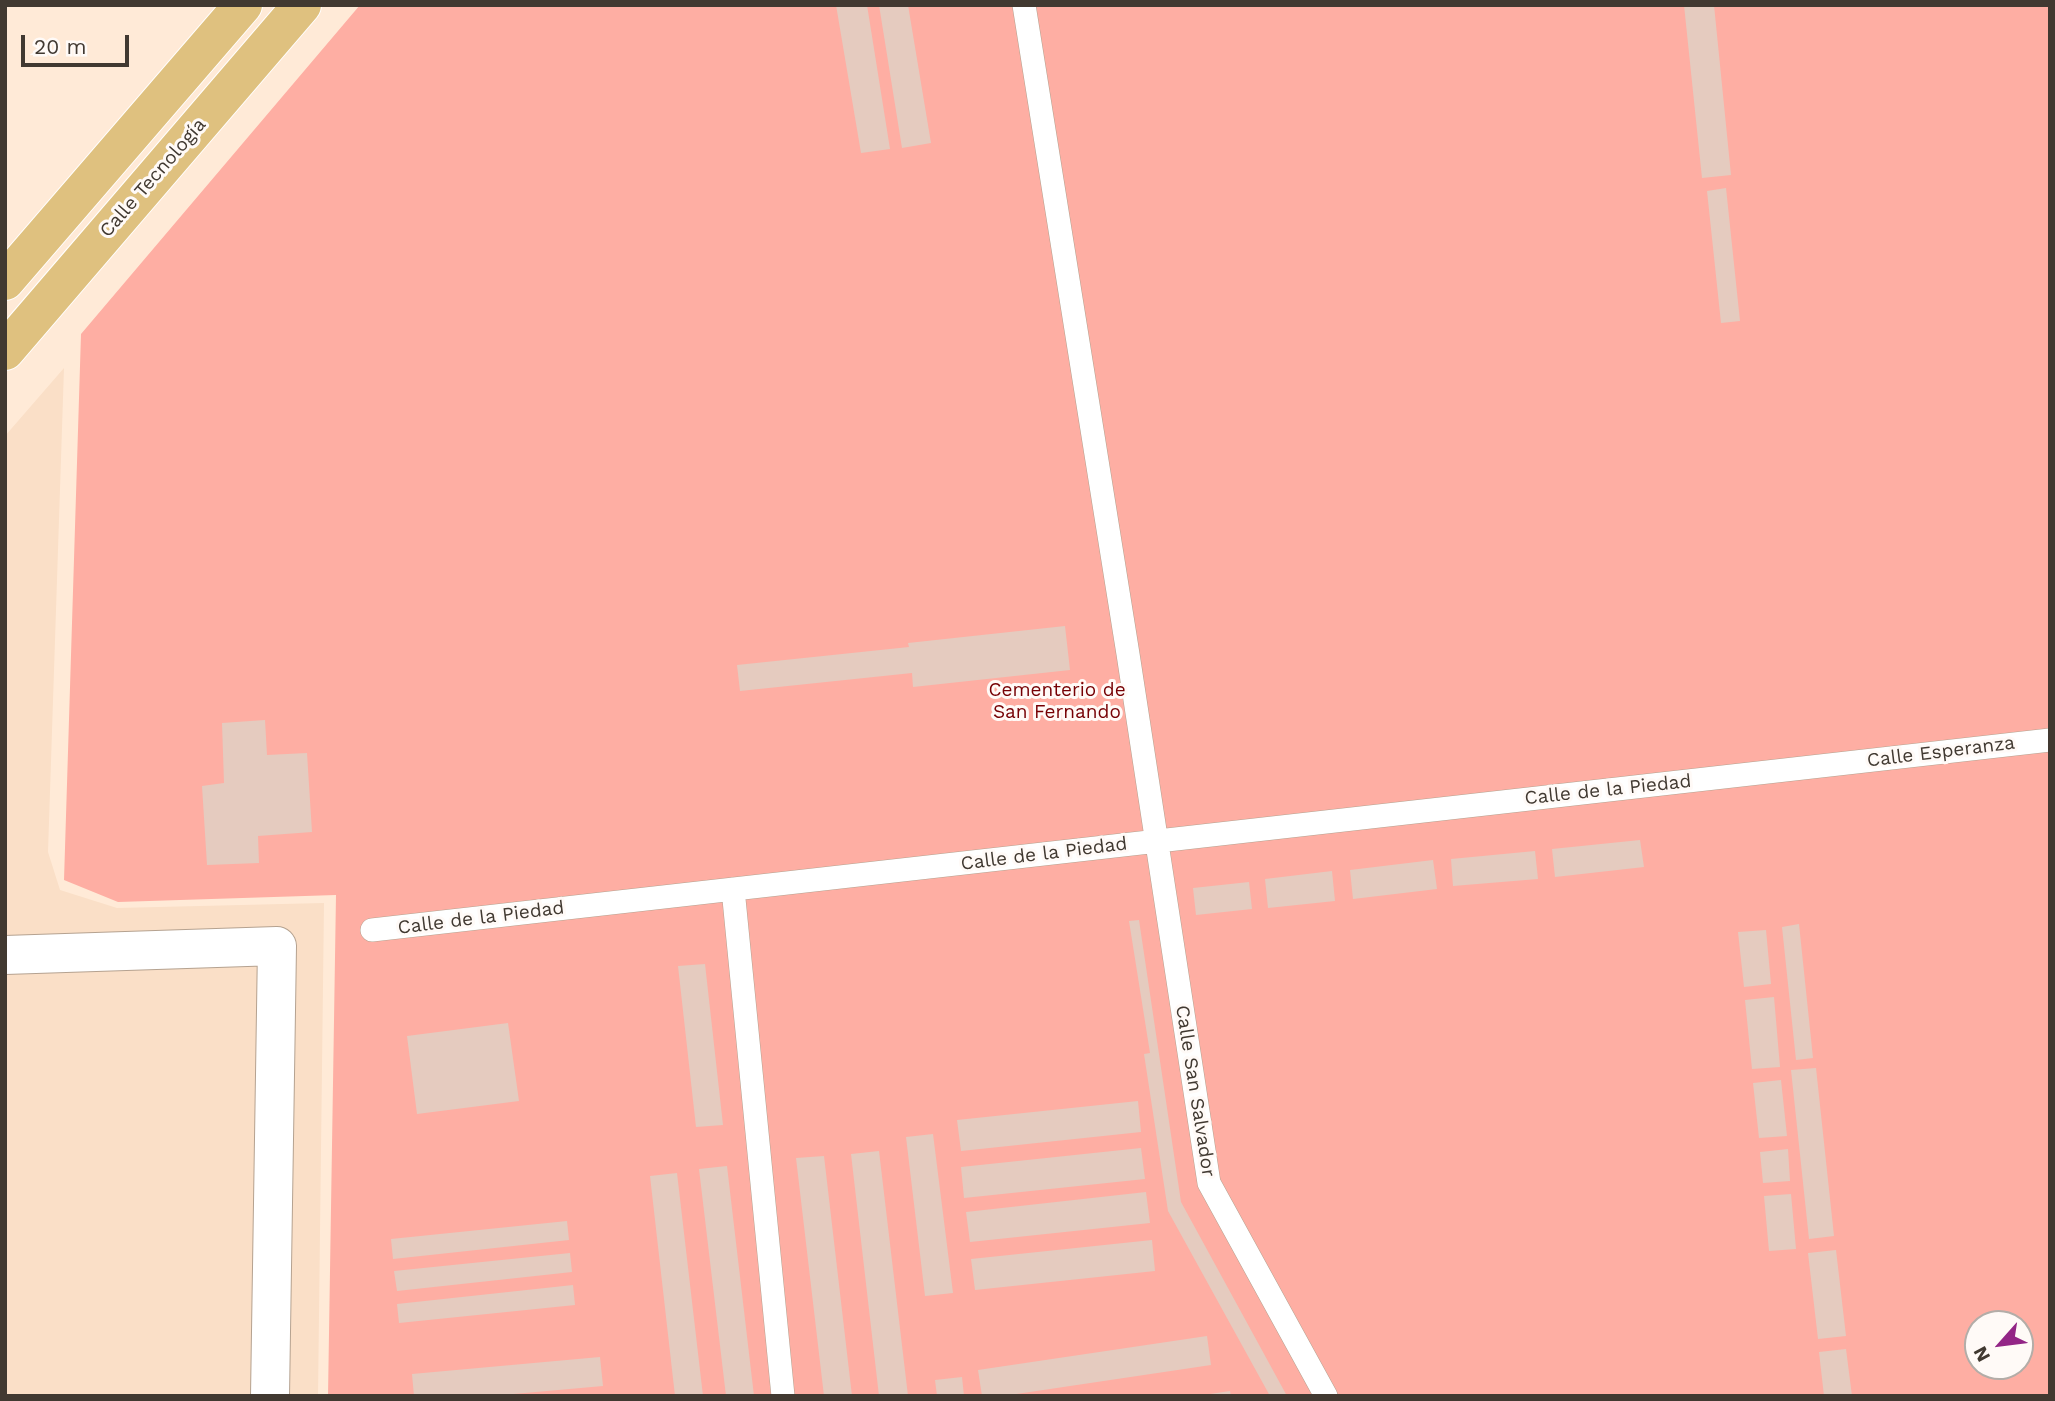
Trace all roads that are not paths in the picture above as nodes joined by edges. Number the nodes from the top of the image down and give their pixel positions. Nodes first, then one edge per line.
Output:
1 (243, 5) edge
2 (302, 5) edge
3 (1024, 5) edge
4 (5, 281) edge
5 (5, 351) edge
6 (2050, 740) edge
7 (1717, 778) joint
8 (1156, 841) junction
9 (733, 889) junction
10 (372, 930) dead end
11 (5, 955) edge
12 (270, 1396) edge
13 (783, 1396) edge
14 (1326, 1396) edge

1 - 4 main road
2 - 5 main road, Calle Tecnología
3 - 8 lane, Calle San Salvador
6 - 7 lane, Calle Esperanza
7 - 8 lane, Calle de la Piedad
8 - 9 lane, Calle de la Piedad
8 - 14 lane, Calle San Salvador
9 - 10 lane, Calle de la Piedad
9 - 13 lane
11 - 12 street

